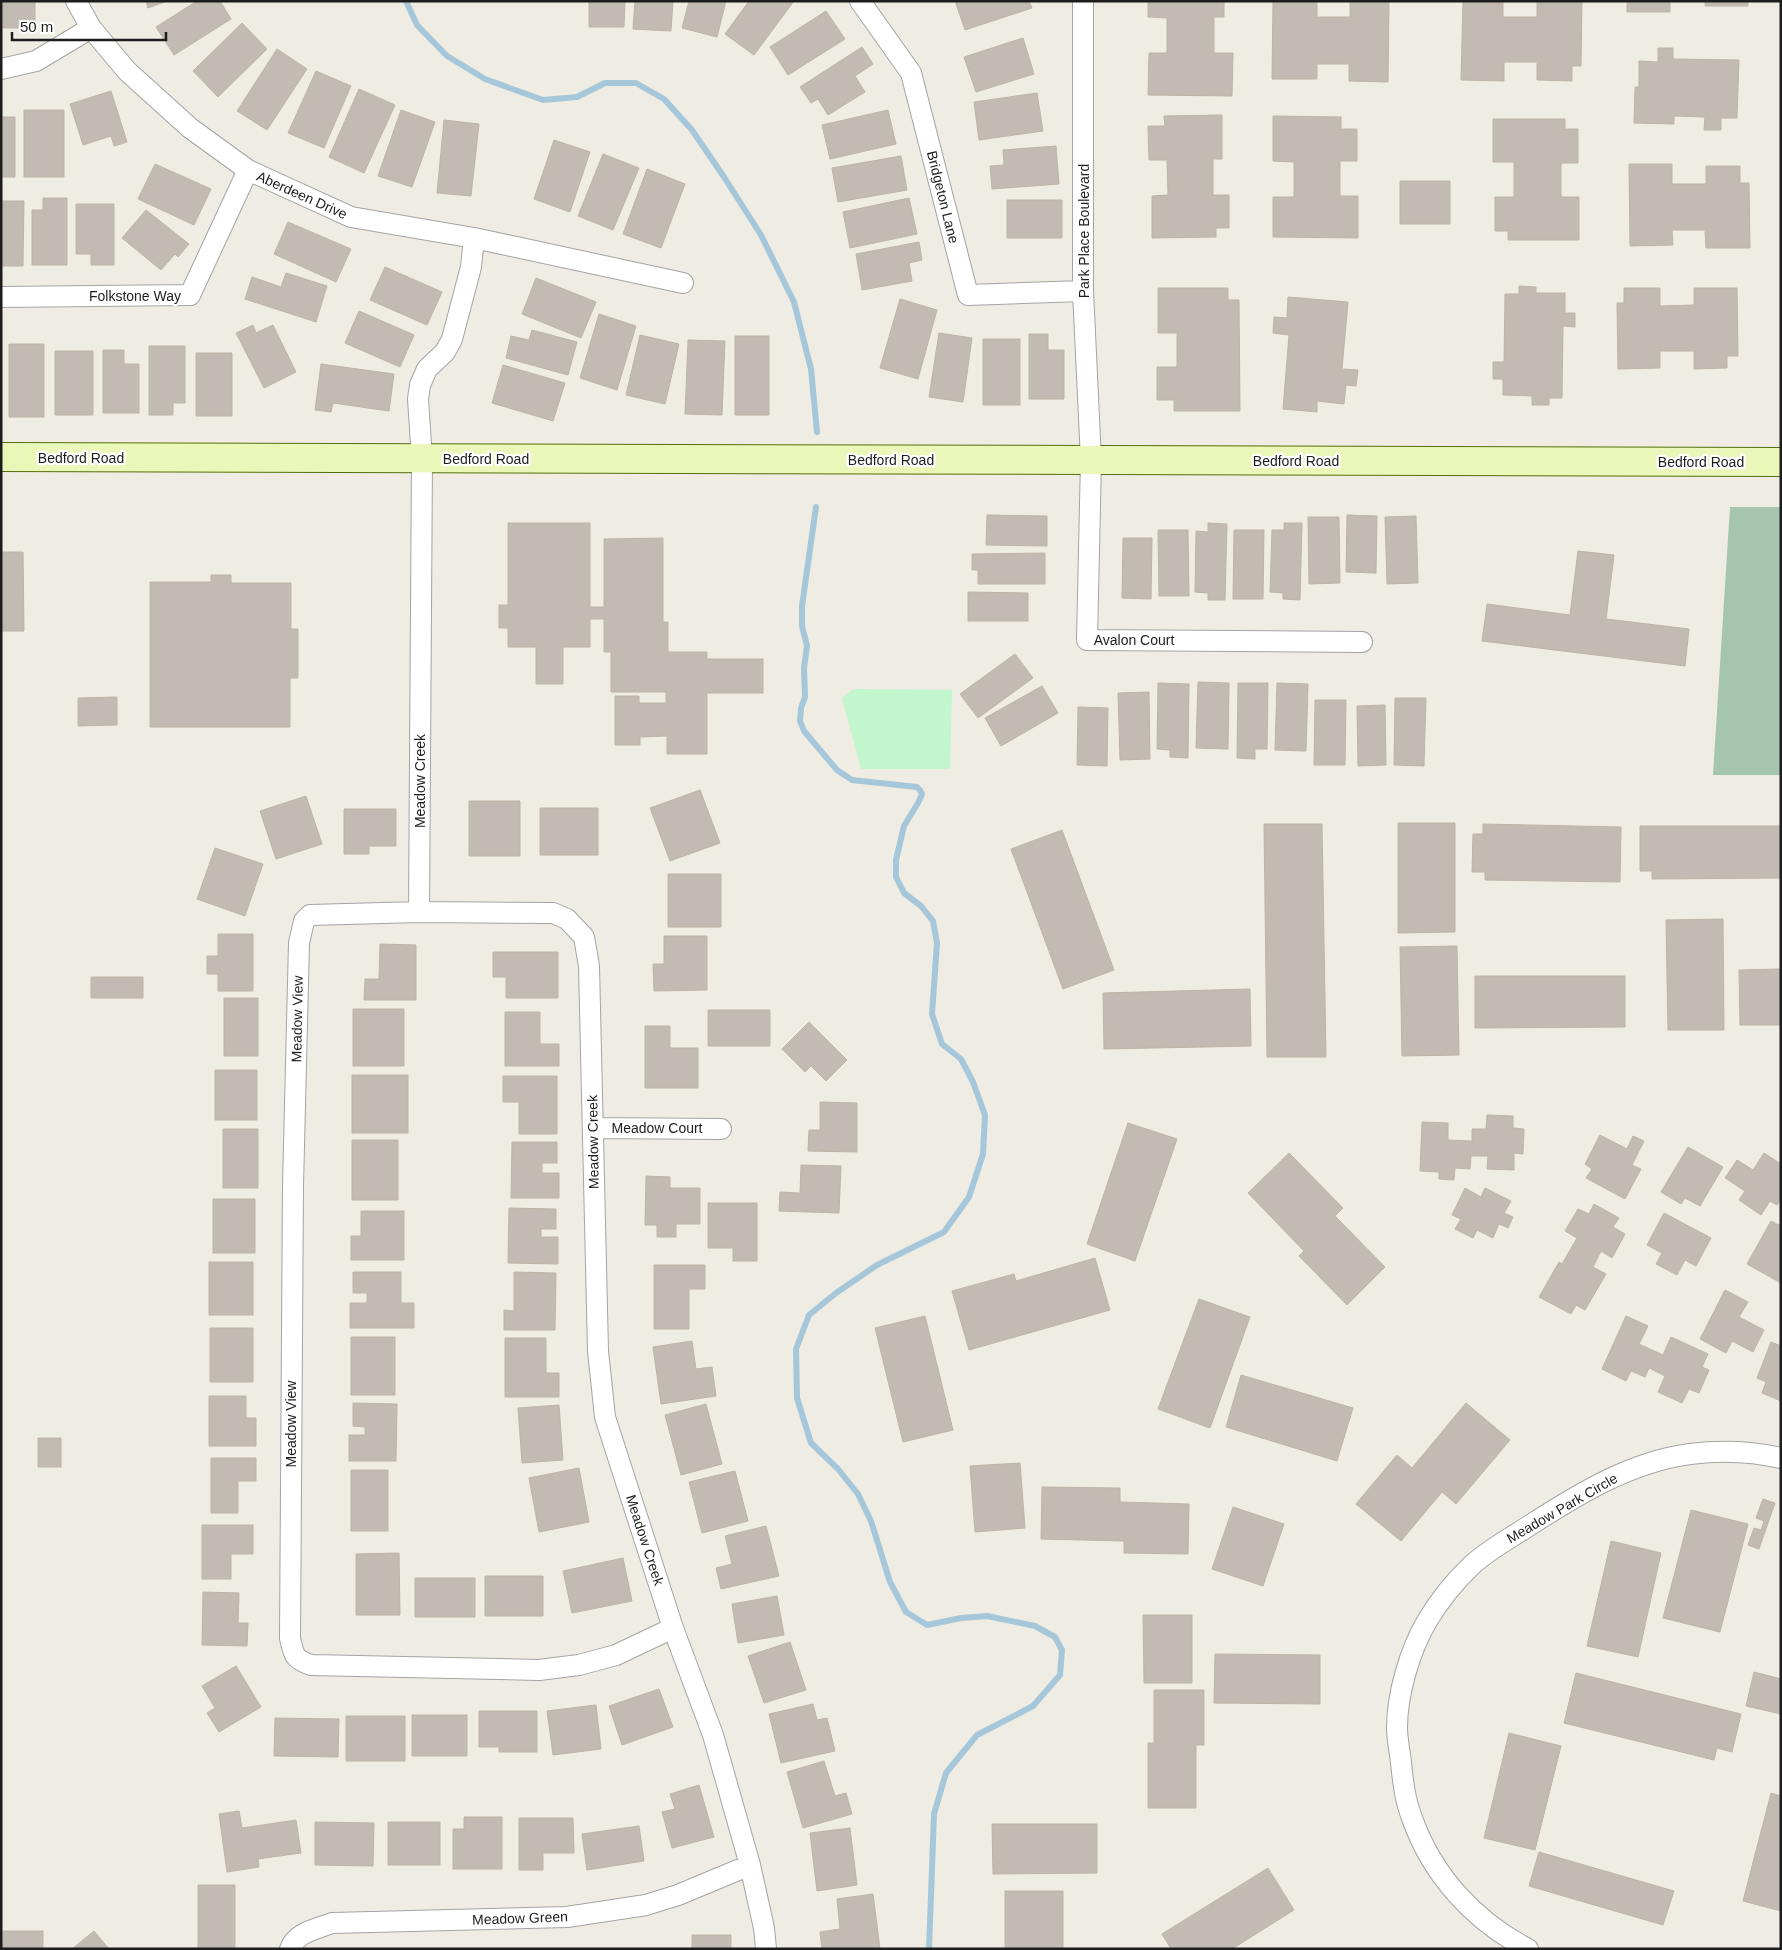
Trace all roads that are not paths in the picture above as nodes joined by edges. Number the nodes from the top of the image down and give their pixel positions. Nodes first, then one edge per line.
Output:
1 (76, 1) edge
2 (860, 1) edge
3 (1083, 1) edge
4 (91, 28) junction
5 (1, 69) edge
6 (248, 170) junction
7 (474, 238) junction
8 (682, 284) dead end
9 (1083, 291) junction
10 (1, 297) edge
11 (1, 458) edge
12 (422, 459) junction
13 (1091, 460) junction
14 (1781, 462) edge
15 (1362, 642) dead end
16 (419, 912) junction
17 (593, 1128) junction
18 (721, 1129) dead end
19 (1781, 1458) edge
20 (673, 1628) junction
21 (750, 1865) junction
22 (290, 1949) edge
23 (766, 1949) edge
24 (1528, 1949) edge

1 - 4 street, Aberdeen Drive
2 - 9 street, Bridgeton Lane
3 - 9 street, Park Place Boulevard
4 - 5 street
4 - 6 street, Aberdeen Drive
6 - 7 street, Aberdeen Drive
6 - 10 street, Folkstone Way
7 - 8 street, Aberdeen Drive
7 - 12 street, Meadow Creek
9 - 13 street, Park Place Boulevard
11 - 12 main road, Bedford Road
12 - 13 main road, Bedford Road
12 - 16 street, Meadow Creek
13 - 14 main road, Bedford Road
13 - 15 street, Avalon Court
16 - 17 street, Meadow Creek
16 - 20 street, Meadow View
17 - 18 street, Meadow Court
17 - 20 street, Meadow Creek
19 - 24 street, Meadow Park Circle
20 - 21 street, Meadow Creek
21 - 22 street, Meadow Green
21 - 23 street, Meadow Creek

